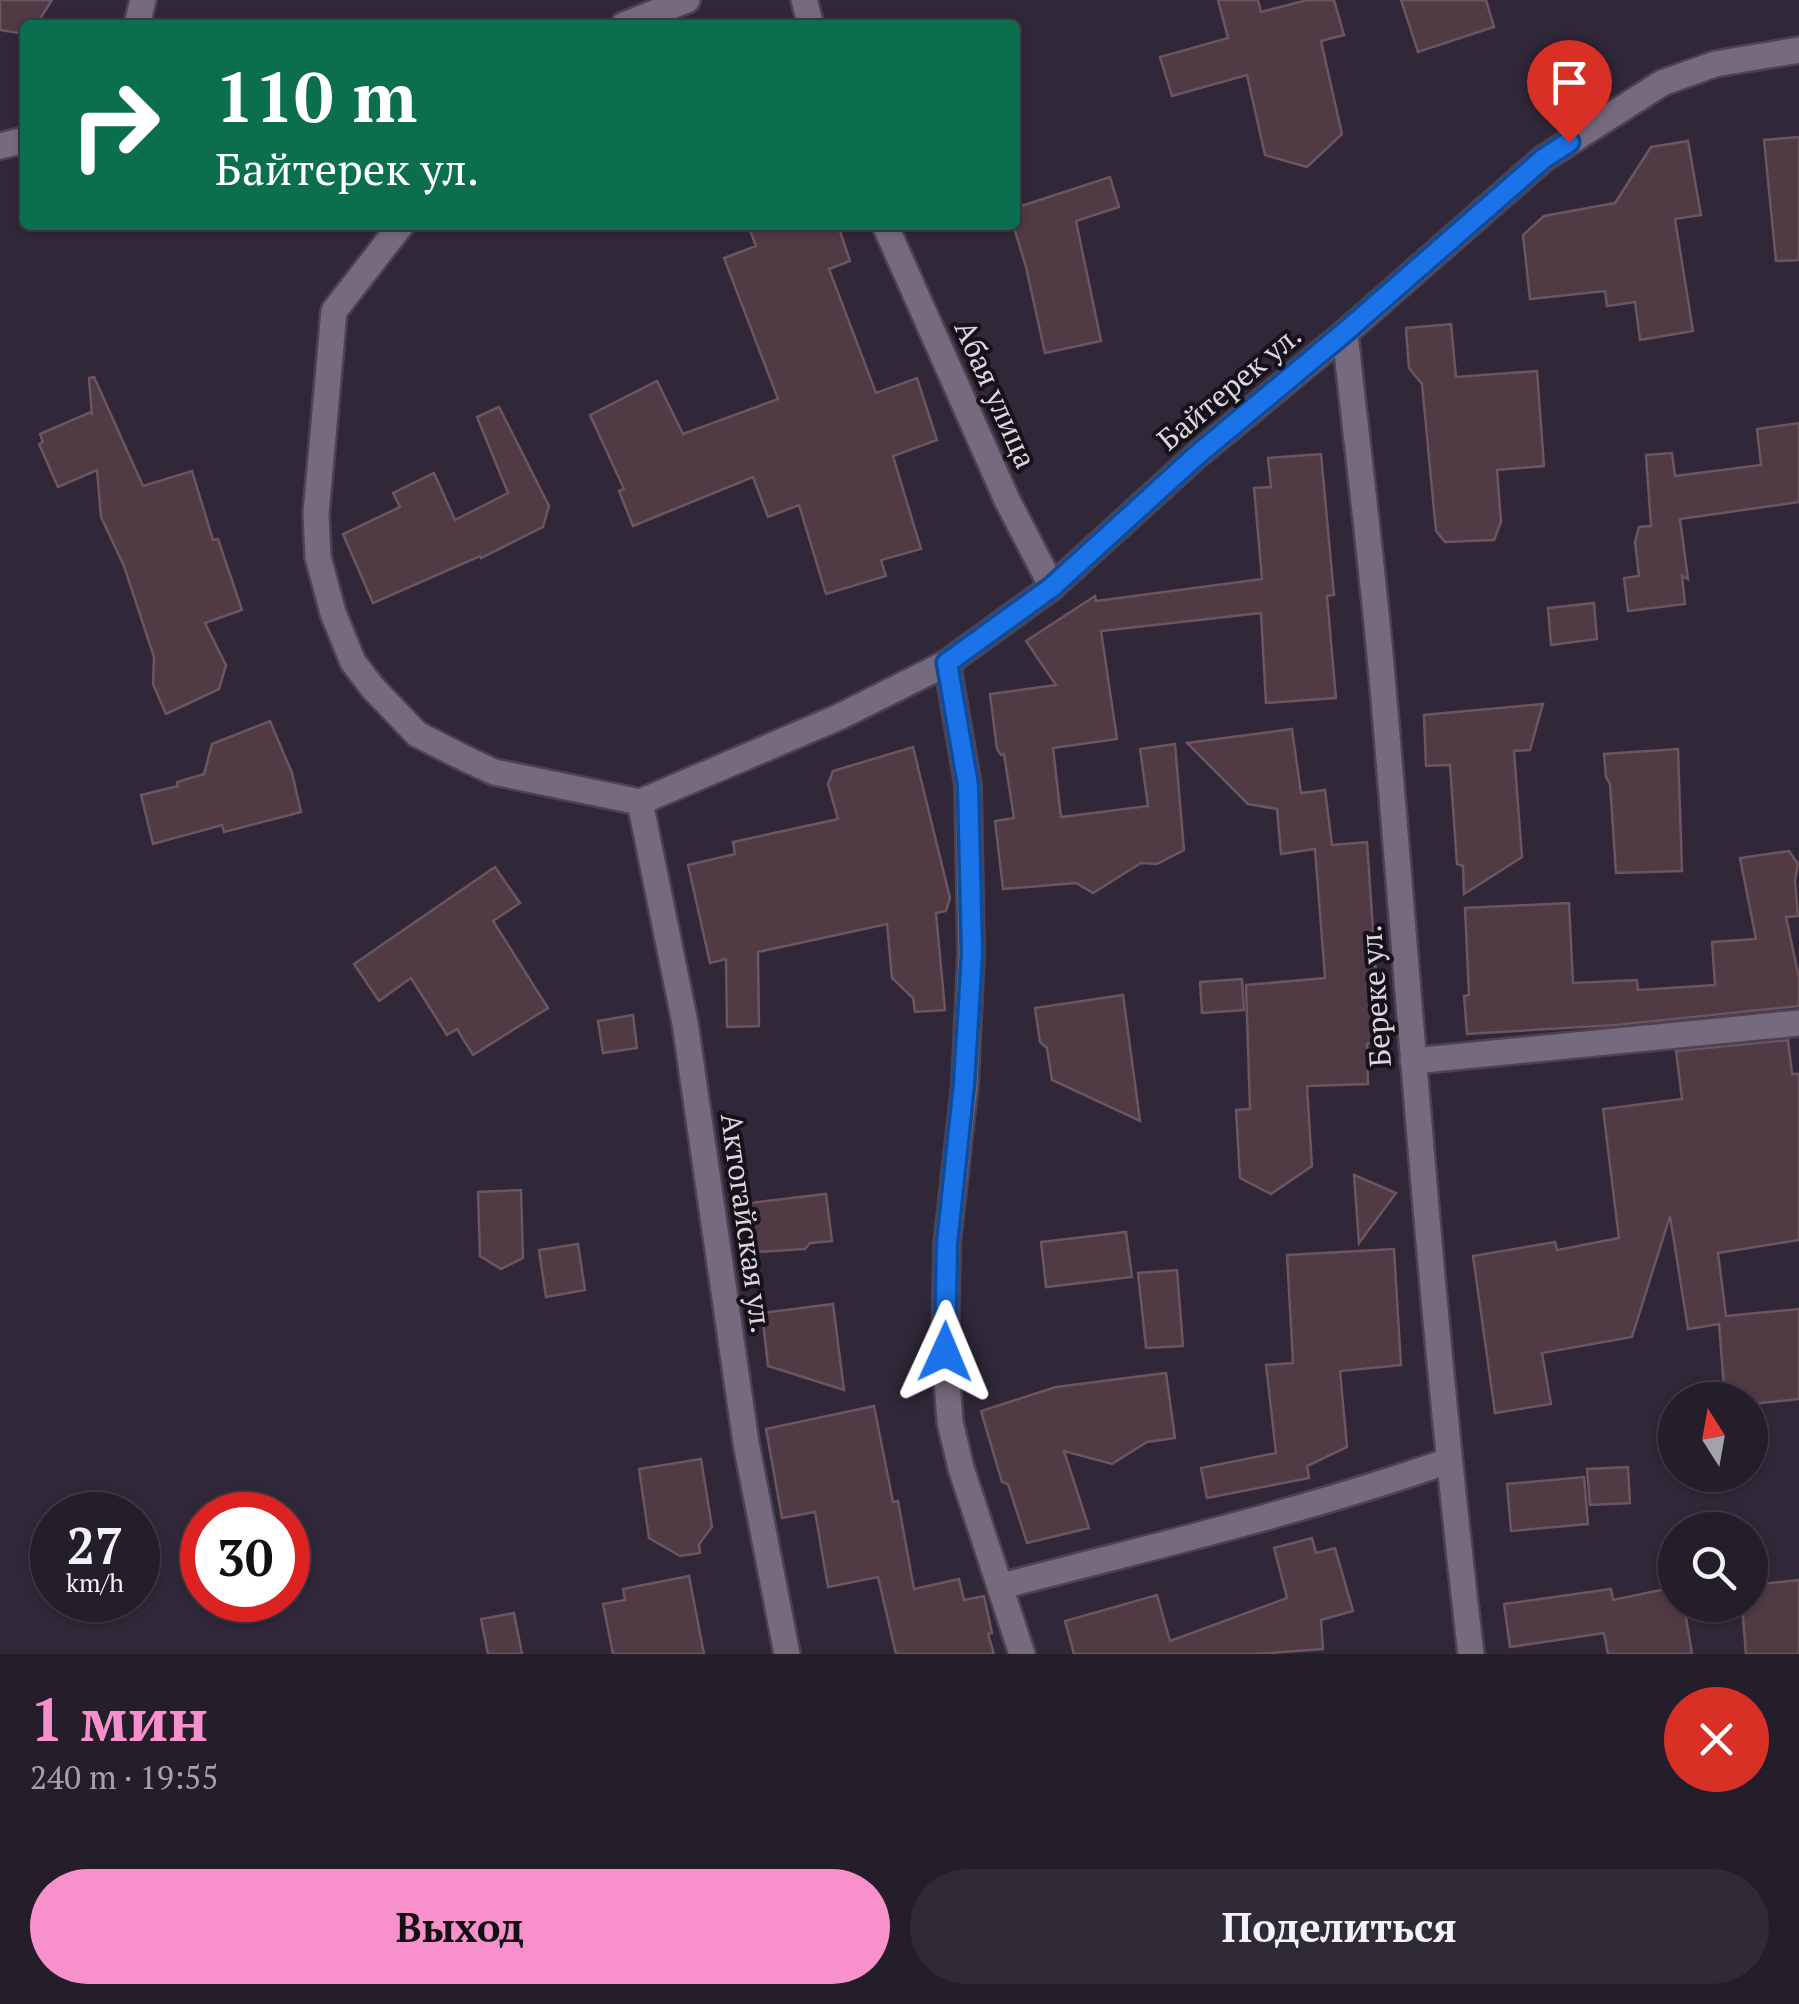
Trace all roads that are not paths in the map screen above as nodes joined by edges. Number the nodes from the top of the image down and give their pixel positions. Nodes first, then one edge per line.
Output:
1 (688, 0) edge
2 (637, 20) edge
3 (1799, 50) edge
4 (397, 230) edge
5 (887, 230) edge
6 (1345, 332) junction
7 (1052, 587) junction
8 (947, 663) junction
9 (640, 802) junction
10 (1799, 1022) edge
11 (1413, 1061) junction
12 (1448, 1461) junction
13 (1002, 1586) junction
14 (786, 1654) edge
15 (1022, 1654) edge
16 (1471, 1654) edge

1 - 2 street
3 - 6 street, Байтерек ул.
4 - 9 street
5 - 7 street, Абая улица
6 - 7 street, Байтерек ул.
6 - 11 street, Береке ул.
7 - 8 street, Байтерек ул.
8 - 9 street, Байтерек ул.
8 - 13 street
9 - 14 street, Актогайская ул.
10 - 11 street
11 - 12 street, Береке ул.
12 - 13 street
12 - 16 street, Береке ул.
13 - 15 street

